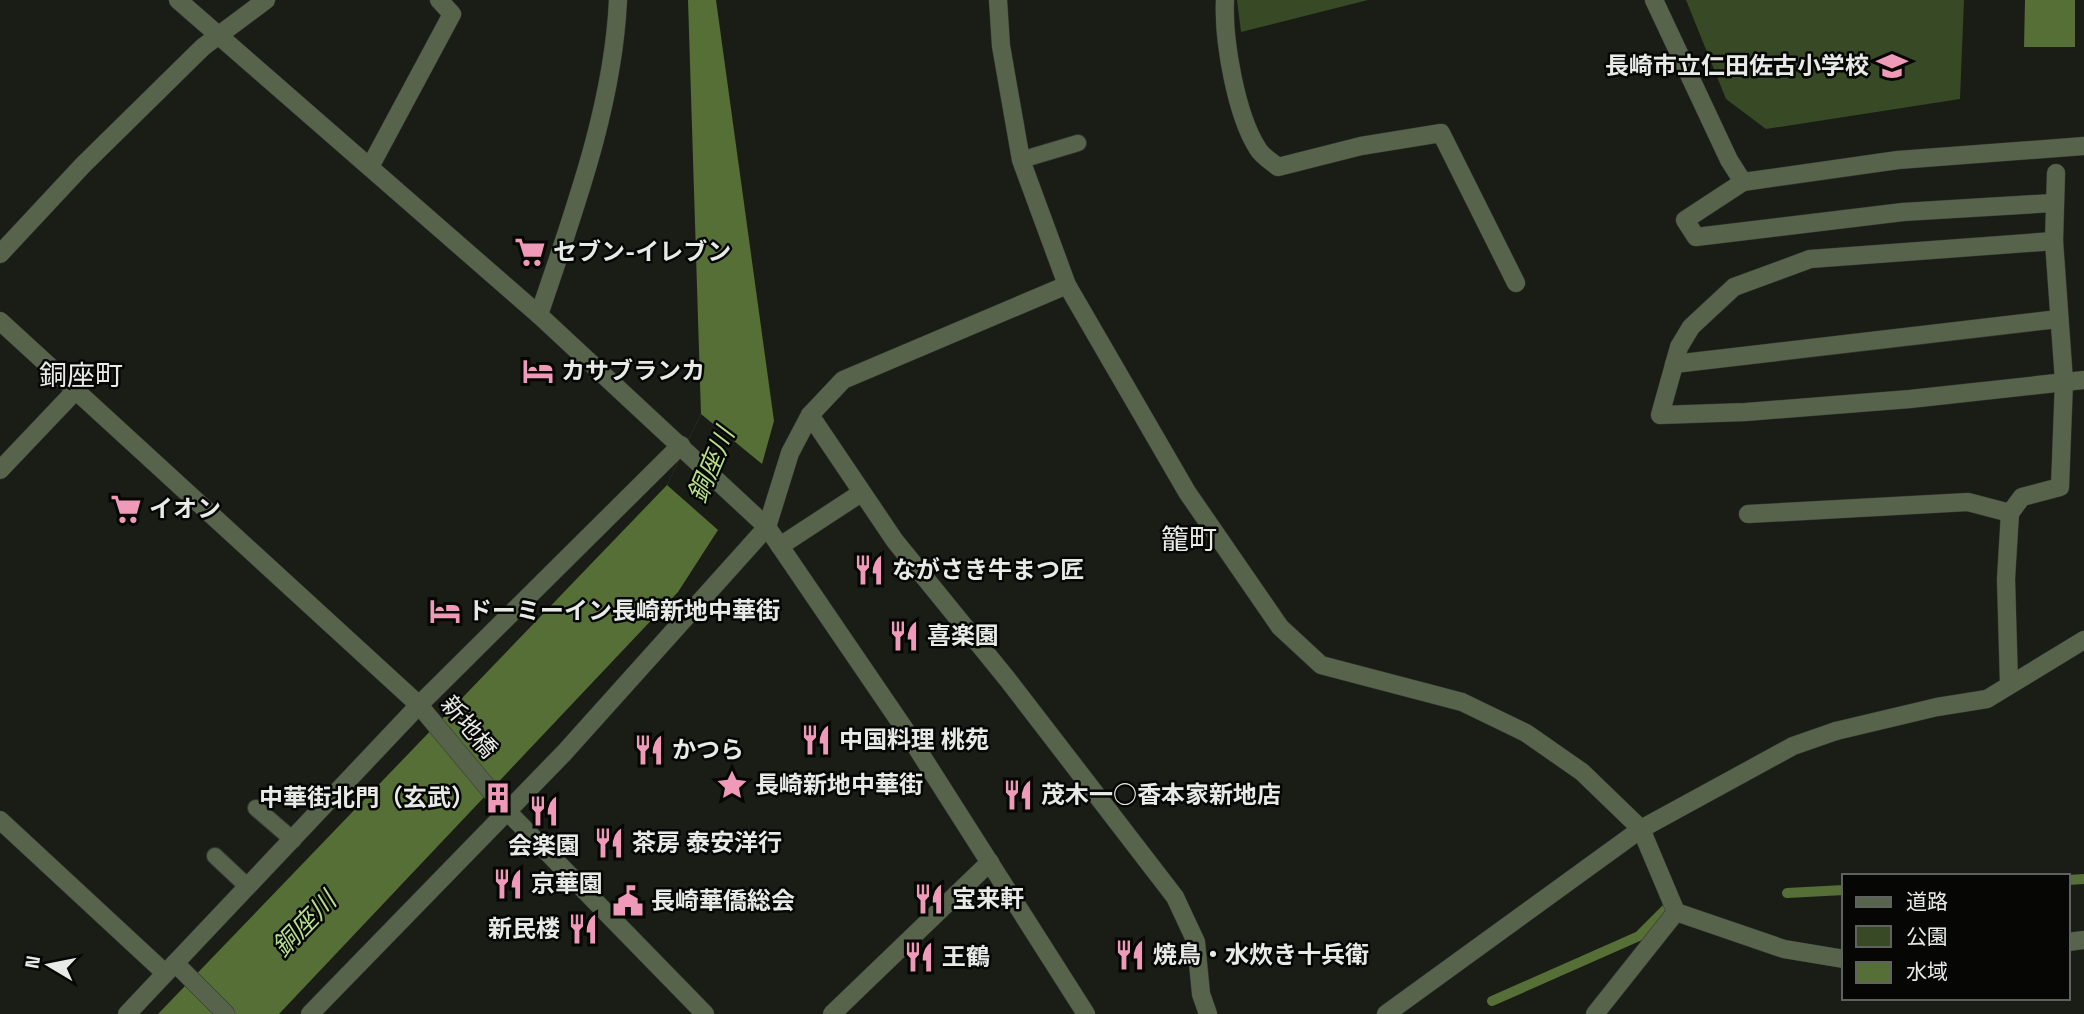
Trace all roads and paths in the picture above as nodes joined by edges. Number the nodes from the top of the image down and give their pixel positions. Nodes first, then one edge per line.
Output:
1 (178, 0) edge
2 (266, 0) edge
3 (439, 0) edge
4 (618, 0) edge
5 (998, 0) edge
6 (1225, 0) edge
7 (1654, 0) edge
8 (219, 37) junction
9 (1078, 143) dead end
10 (2084, 146) edge
11 (1021, 160) junction
12 (371, 165) junction
13 (2056, 173) dead end
14 (1743, 182) junction
15 (2053, 204) junction
16 (2054, 241) junction
17 (0, 254) edge
18 (1516, 282) dead end
19 (1067, 285) junction
20 (538, 315) junction
21 (2057, 319) junction
22 (0, 321) edge
23 (1674, 364) junction
24 (2084, 380) edge
25 (2064, 381) junction
26 (77, 389) junction
27 (810, 415) junction
28 (681, 445) junction
29 (0, 470) edge
30 (861, 494) junction
31 (2010, 513) junction
32 (1748, 514) dead end
33 (767, 527) junction
34 (780, 546) junction
35 (2084, 640) edge
36 (2009, 684) junction
37 (419, 705) junction
38 (256, 808) dead end
39 (508, 812) junction
40 (0, 820) edge
41 (1641, 829) junction
42 (293, 840) junction
43 (215, 856) dead end
44 (989, 862) junction
45 (248, 887) junction
46 (1676, 912) junction
47 (1842, 959) edge
48 (170, 968) junction
49 (127, 1014) edge
50 (226, 1014) edge
51 (310, 1014) edge
52 (705, 1014) edge
53 (832, 1014) edge
54 (1086, 1014) edge
55 (1208, 1014) edge
56 (1386, 1014) edge
57 (1595, 1014) edge

1 - 8 street
2 - 8 street
3 - 12 street
4 - 20 street
5 - 11 street
6 - 18 street
7 - 14 street
8 - 12 street
8 - 17 street
9 - 11 lane
10 - 14 street
11 - 19 street
12 - 20 street
13 - 15 street
14 - 15 street
15 - 16 street
16 - 21 street
16 - 23 street
19 - 27 street
19 - 41 street
20 - 28 street
21 - 23 street
21 - 25 street
22 - 26 street, 新地橋
23 - 25 street
24 - 25 street
25 - 31 street
26 - 29 street
26 - 37 street, 新地橋
27 - 30 street
27 - 33 street
28 - 33 street
28 - 37 street
30 - 34 street
30 - 55 street
31 - 32 street
31 - 36 street
33 - 34 street
33 - 39 street
34 - 44 street
35 - 36 street
36 - 41 street
37 - 39 street, 新地橋
37 - 42 street
38 - 42 lane
39 - 51 street
39 - 52 street, 新地橋
40 - 48 street
41 - 46 street
41 - 56 street
42 - 45 street
43 - 45 lane
44 - 53 street
44 - 54 street
45 - 48 street
46 - 47 street
46 - 57 street
48 - 49 street
48 - 50 street

